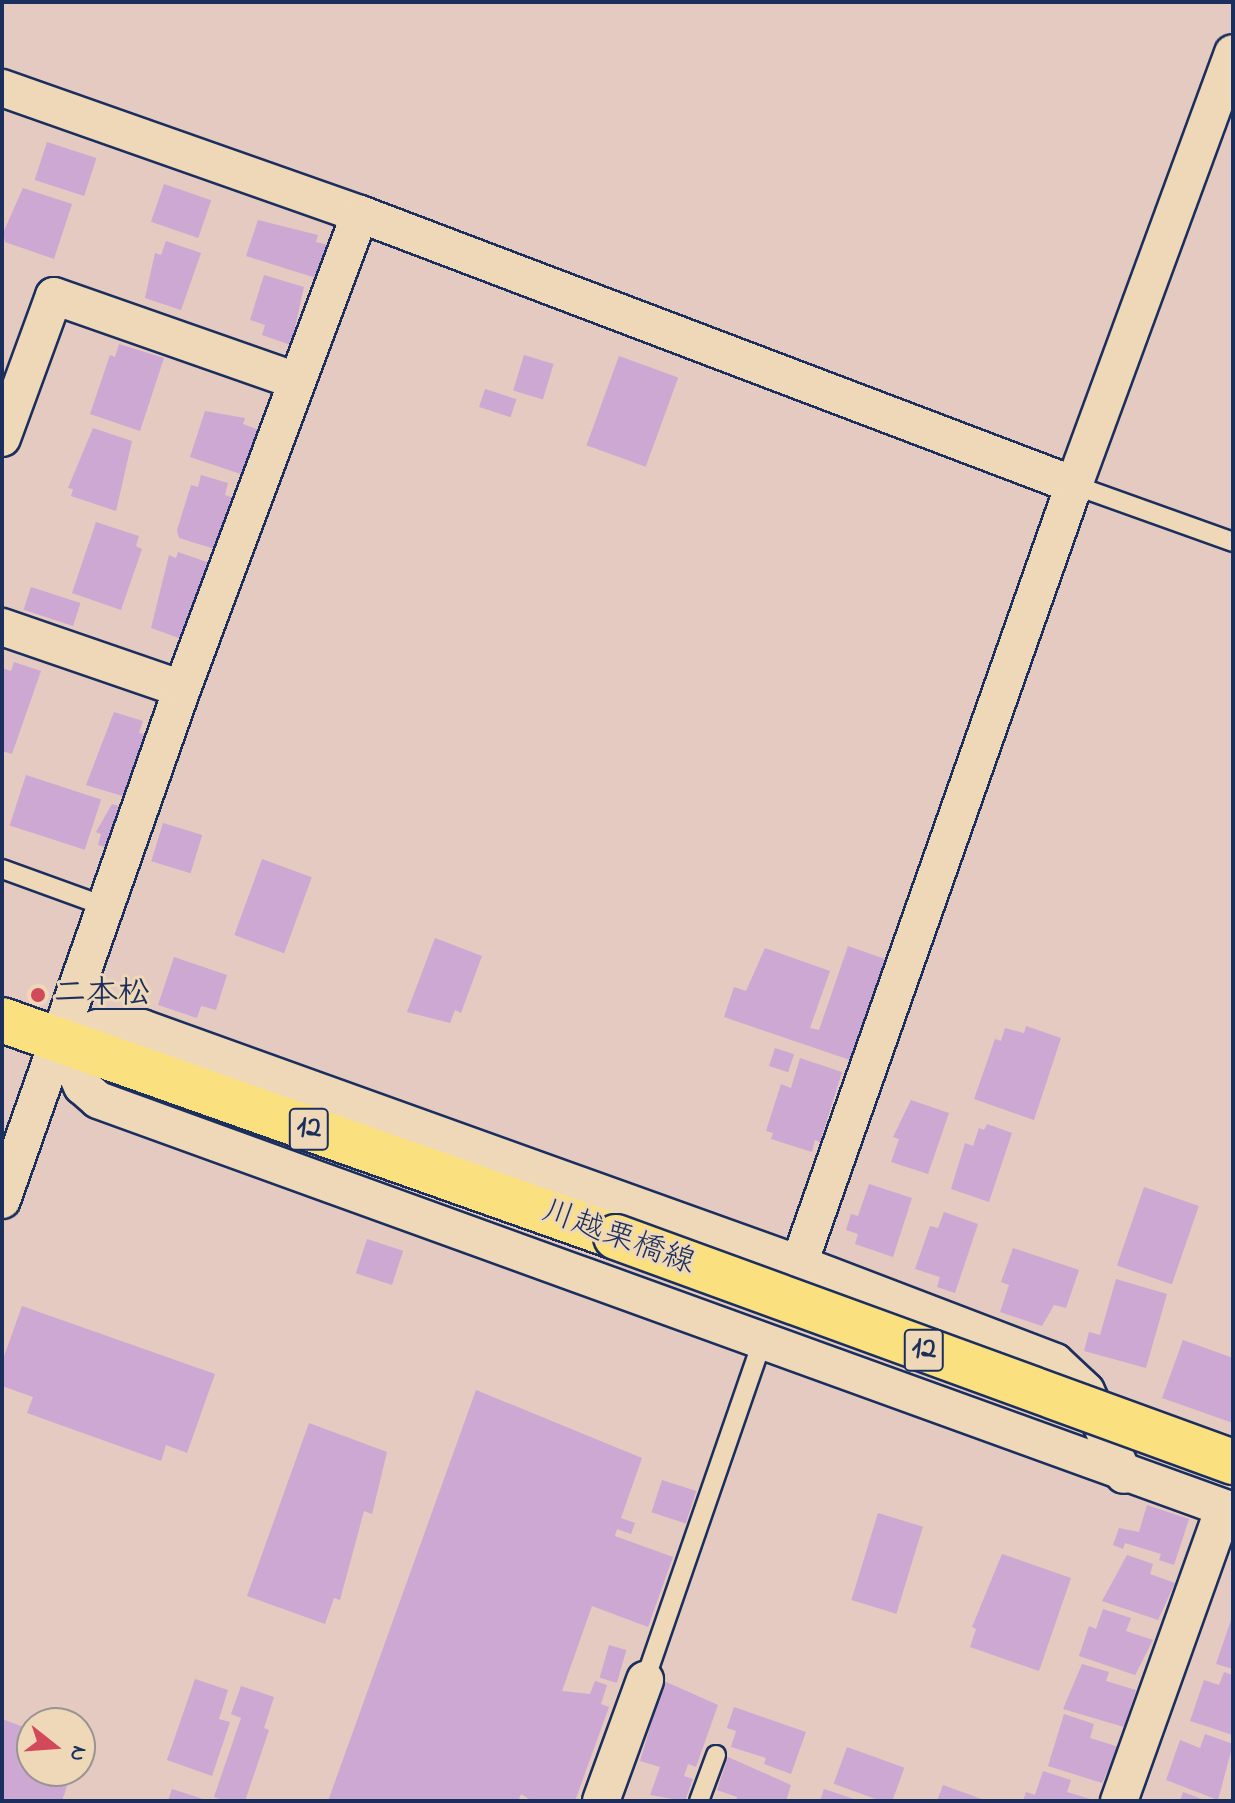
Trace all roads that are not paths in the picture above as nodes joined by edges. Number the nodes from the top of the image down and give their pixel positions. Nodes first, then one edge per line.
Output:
1 (1233, 53) edge
2 (2, 88) edge
3 (360, 214) junction
4 (297, 381) junction
5 (2, 438) edge
6 (1074, 485) junction
7 (1233, 542) edge
8 (2, 627) edge
9 (182, 689) junction
10 (2, 869) edge
11 (107, 907) junction
12 (2, 1020) edge
13 (61, 1040) junction
14 (2, 1200) edge
15 (799, 1264) junction
16 (762, 1343) junction
17 (1233, 1462) edge
18 (1124, 1475) junction
19 (1228, 1510) edge
20 (645, 1680) joint
21 (716, 1755) dead end
22 (603, 1800) edge
23 (699, 1801) edge
24 (1119, 1801) edge

1 - 6 street
2 - 3 street
3 - 4 street
3 - 6 street
4 - 5 street
4 - 9 street
6 - 7 lane
6 - 15 street
8 - 9 street
9 - 11 street
10 - 11 lane
11 - 13 street
12 - 13 main road, 川越栗橋線 / 12
13 - 14 street
13 - 15 street
13 - 16 street
13 - 17 main road, 川越栗橋線 / 12, bridge
15 - 18 street
16 - 18 street
16 - 20 lane
18 - 19 street
19 - 24 street
20 - 22 street
21 - 23 lane

